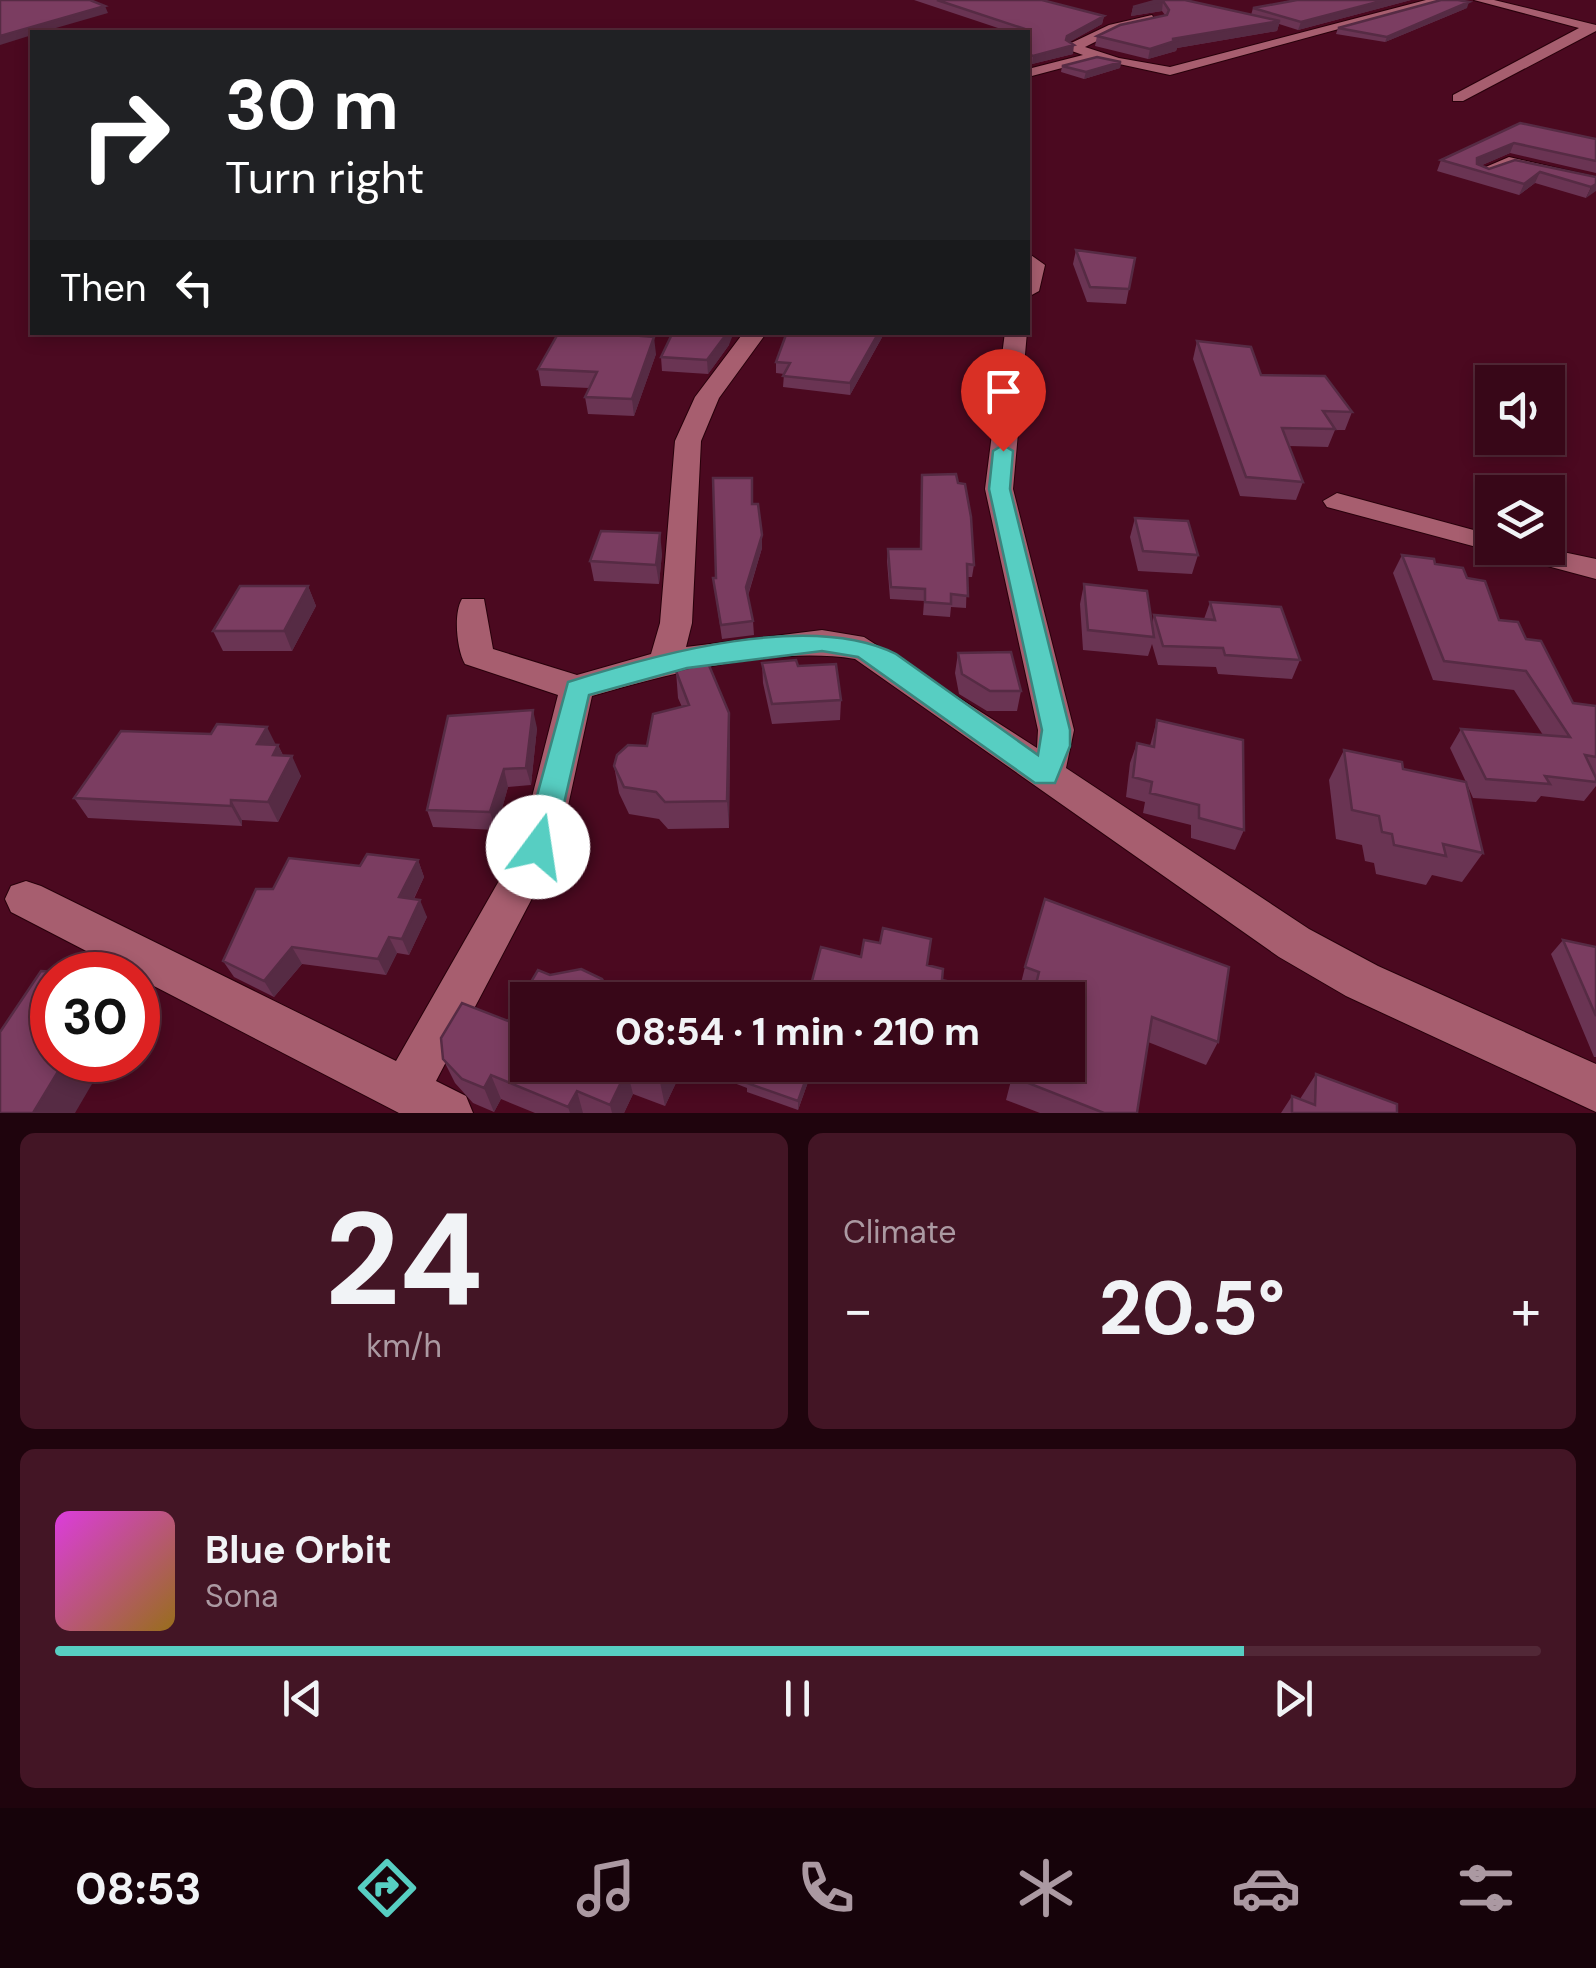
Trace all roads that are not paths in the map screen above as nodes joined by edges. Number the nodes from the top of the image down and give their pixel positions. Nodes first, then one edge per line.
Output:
1 (1438, 0) edge
2 (1480, 0) edge
3 (1160, 18) edge
4 (1592, 28) edge
5 (1093, 56) junction
6 (1030, 72) edge
7 (1458, 98) dead end
8 (1483, 172) edge
9 (1596, 182) edge
10 (1030, 261) edge
11 (1030, 284) edge
12 (754, 335) edge
13 (1016, 335) edge
14 (1338, 501) dead end
15 (1475, 539) edge
16 (1565, 562) edge
17 (1596, 569) edge
18 (473, 607) dead end
19 (665, 662) junction
20 (577, 688) junction
21 (1045, 775) junction
22 (26, 899) dead end
23 (1596, 1088) edge
24 (405, 1091) junction
25 (449, 1113) edge

1 - 5 street
2 - 4 street
3 - 5 street
4 - 7 street
5 - 6 street
8 - 9 street
10 - 11 street
12 - 19 street
13 - 21 street
14 - 15 street
16 - 17 street
18 - 20 street
19 - 20 street
19 - 21 street
20 - 24 street
21 - 23 street
22 - 24 street
24 - 25 street

